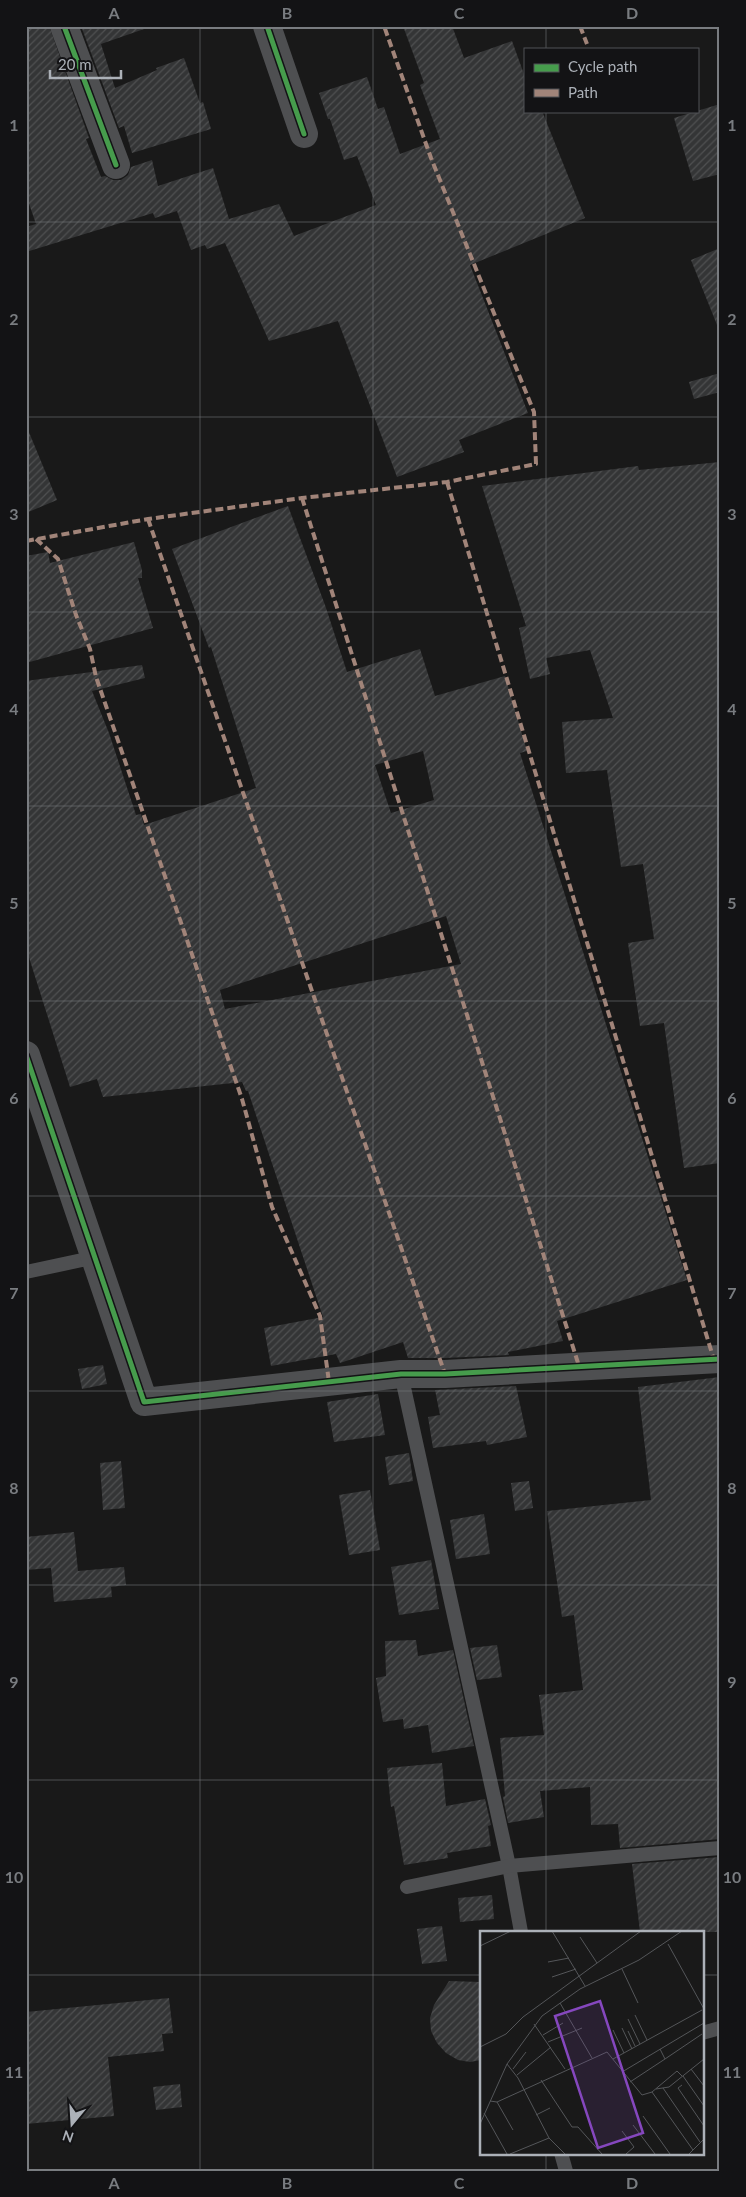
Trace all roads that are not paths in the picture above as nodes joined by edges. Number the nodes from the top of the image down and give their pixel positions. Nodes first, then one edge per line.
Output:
1 (64, 26) edge
2 (267, 26) edge
3 (304, 134) dead end
4 (116, 165) dead end
5 (26, 1055) edge
6 (96, 1258) junction
7 (26, 1272) edge
8 (720, 1359) edge
9 (401, 1374) junction
10 (720, 1848) edge
11 (509, 1866) junction
12 (407, 1887) dead end
13 (521, 1931) edge
14 (720, 2028) edge
15 (704, 2032) edge
16 (562, 2154) edge
17 (566, 2171) edge

1 - 4 street
2 - 3 street
5 - 6 street
6 - 7 lane
6 - 9 street
8 - 9 street
9 - 11 lane
10 - 11 lane
11 - 12 lane
11 - 13 lane
14 - 15 lane
16 - 17 lane

